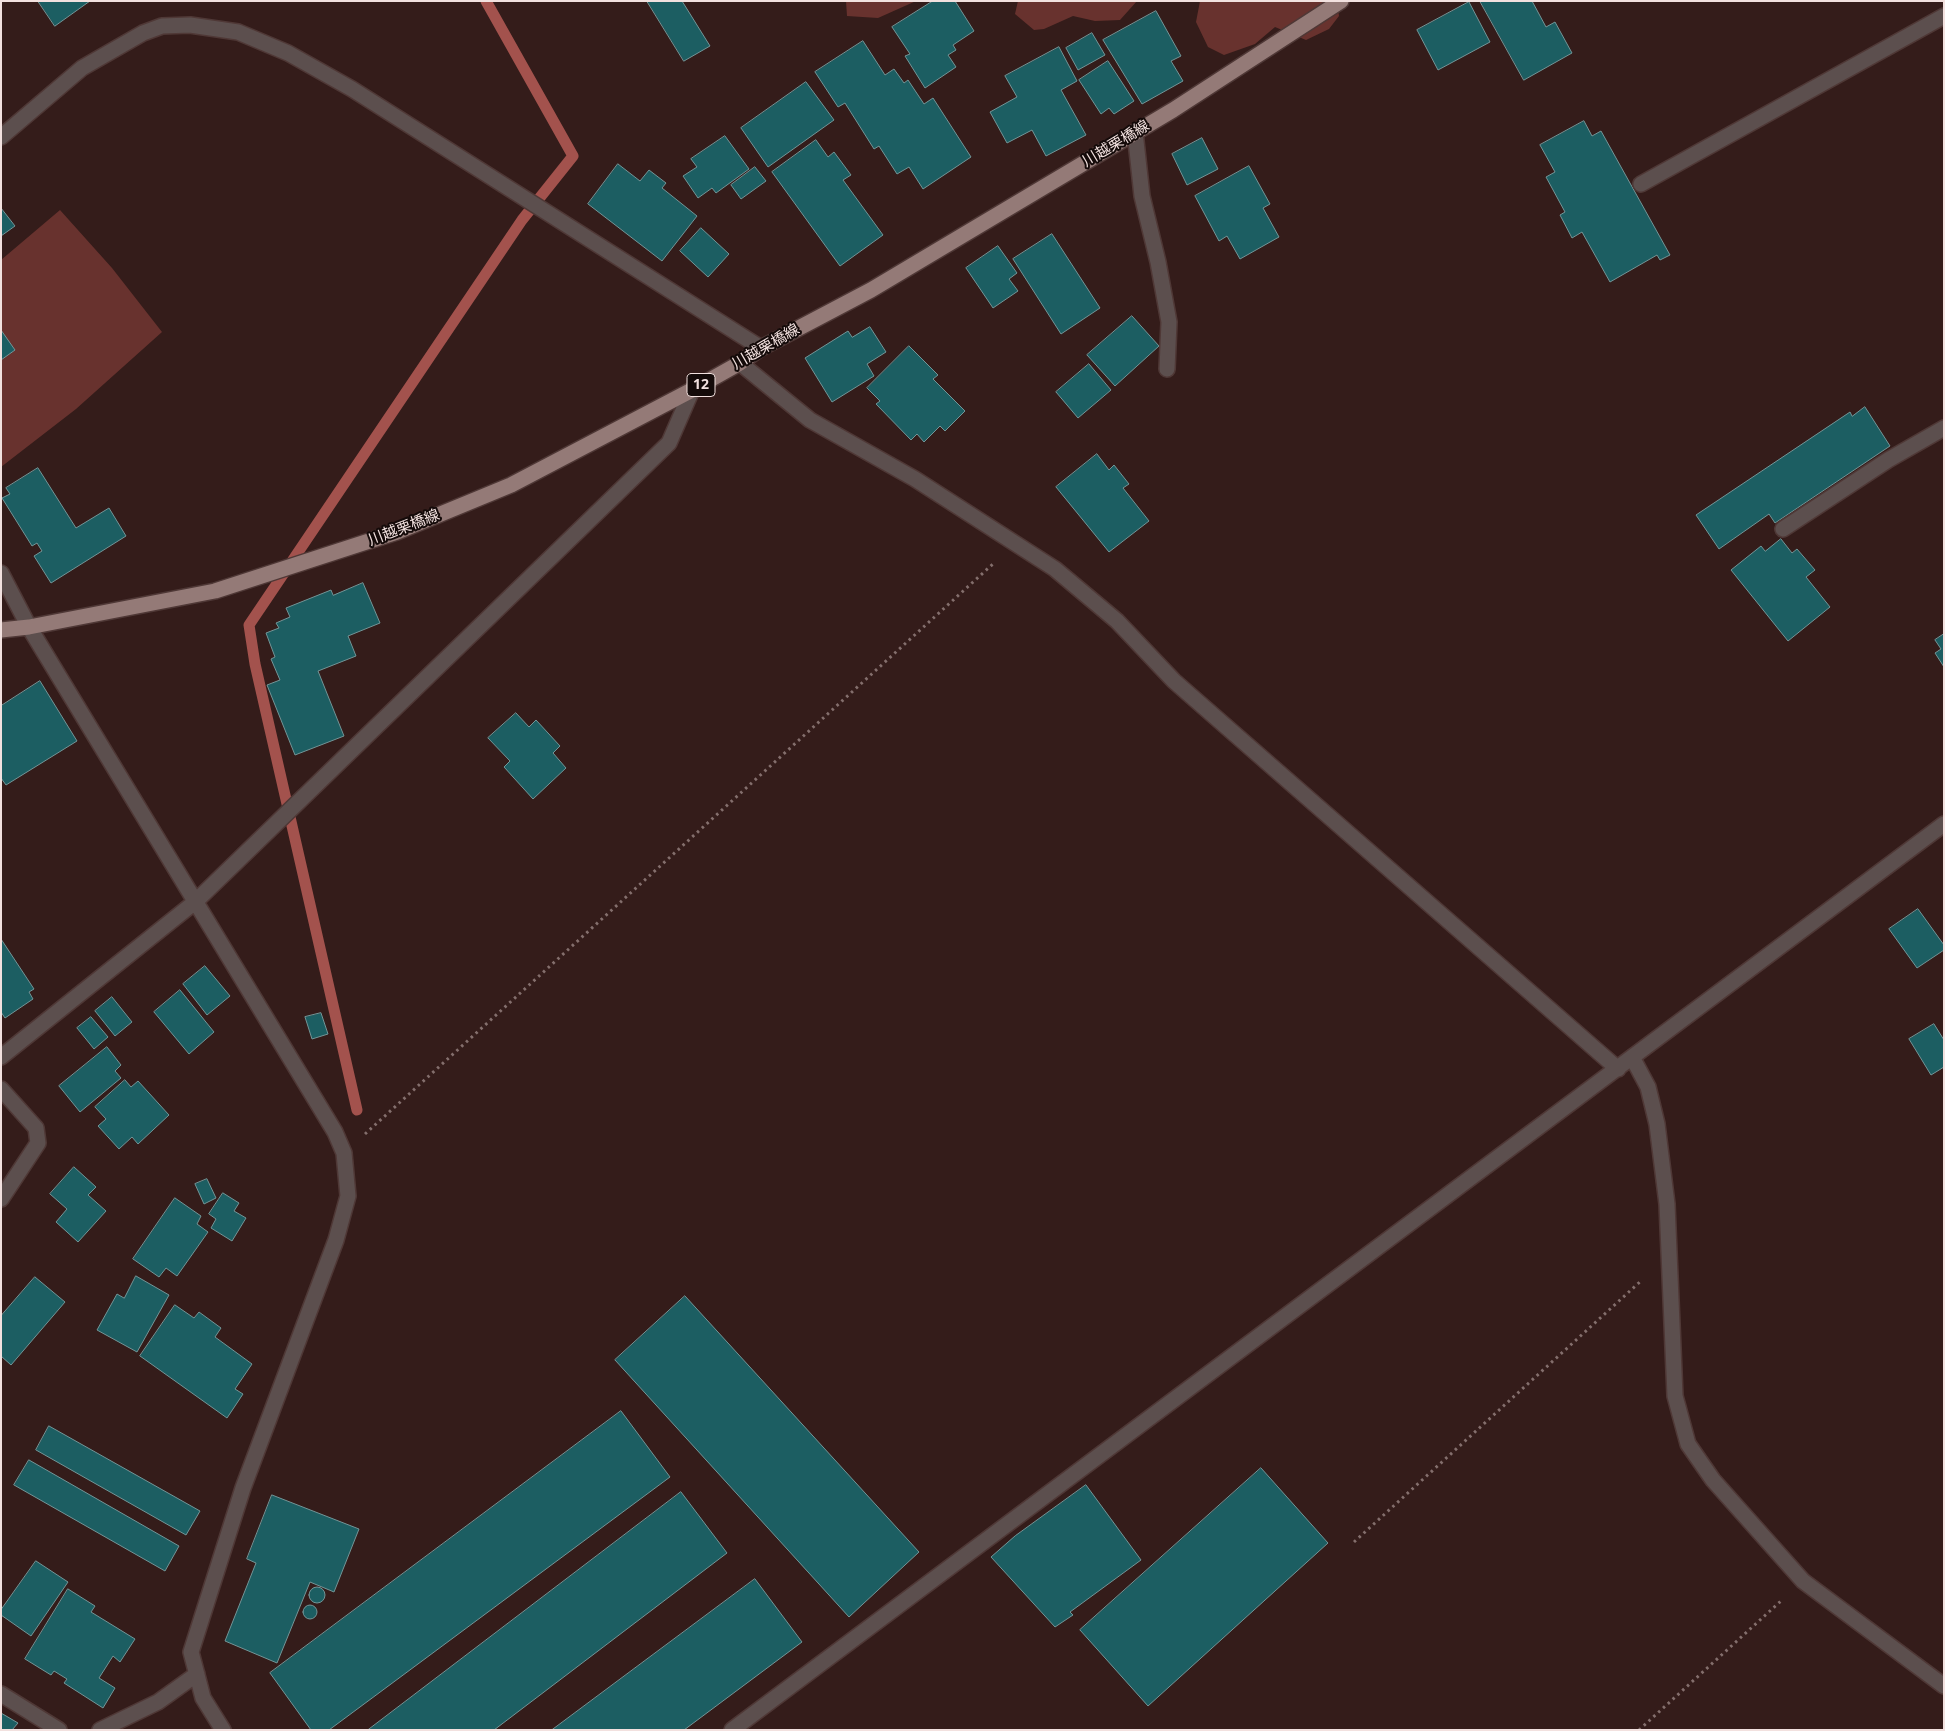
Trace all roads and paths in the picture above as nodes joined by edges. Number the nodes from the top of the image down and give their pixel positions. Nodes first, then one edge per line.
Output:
1 (1341, 1) edge
2 (1944, 16) edge
3 (1135, 132) junction
4 (1, 137) edge
5 (1641, 184) dead end
6 (761, 348) junction
7 (740, 363) junction
8 (1167, 369) dead end
9 (692, 390) junction
10 (1944, 428) edge
11 (1783, 528) dead end
12 (1014, 545) junction
13 (1, 573) edge
14 (29, 627) junction
15 (1, 630) edge
16 (1944, 824) edge
17 (195, 902) junction
18 (1, 1057) edge
19 (1632, 1058) junction
20 (1618, 1069) junction
21 (1, 1088) edge
22 (344, 1153) junction
23 (1, 1198) edge
24 (1670, 1255) junction
25 (1354, 1542) dead end
26 (1802, 1581) junction
27 (197, 1674) junction
28 (1944, 1686) edge
29 (1, 1694) edge
30 (60, 1730) edge
31 (100, 1730) edge
32 (223, 1730) edge
33 (732, 1730) edge
34 (1639, 1730) edge

1 - 3 main road, 川越栗橋線 / 12
2 - 5 street
3 - 6 main road, 川越栗橋線 / 12
3 - 8 street
4 - 6 street
6 - 7 main road, 川越栗橋線 / 12
7 - 9 main road, 川越栗橋線 / 12
7 - 12 street
9 - 14 main road, 川越栗橋線 / 12
9 - 17 street
10 - 11 street
12 - 20 street
12 - 22 path
13 - 14 street
14 - 15 main road, 川越栗橋線 / 12
14 - 17 street
16 - 19 street
17 - 18 street
17 - 22 street
19 - 20 street
19 - 24 street
20 - 33 street
21 - 23 street
22 - 27 street
24 - 25 path
24 - 26 street
26 - 28 street
26 - 34 path
27 - 31 street
27 - 32 street
29 - 30 street

